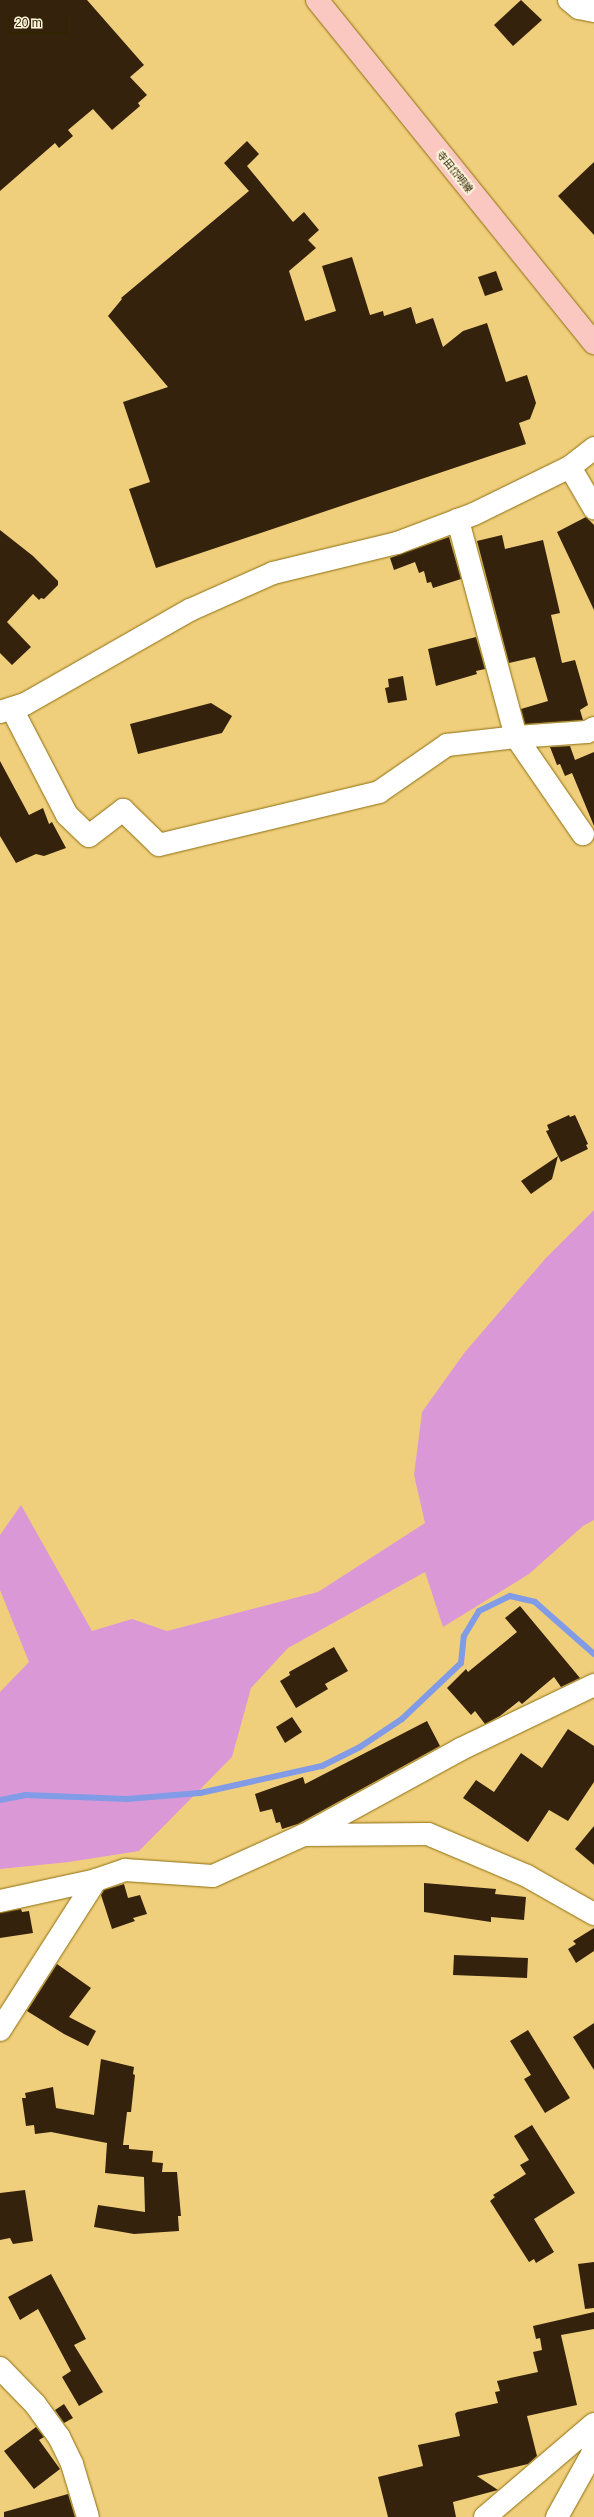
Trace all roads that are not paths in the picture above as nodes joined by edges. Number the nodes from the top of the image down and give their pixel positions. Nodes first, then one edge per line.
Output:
1 (317, 0) edge
2 (569, 0) edge
3 (594, 11) edge
4 (594, 343) edge
5 (593, 451) edge
6 (570, 468) junction
7 (594, 508) edge
8 (458, 520) junction
9 (6, 711) edge
10 (594, 728) edge
11 (516, 736) junction
12 (583, 834) dead end
13 (594, 1686) edge
14 (304, 1835) junction
15 (96, 1880) junction
16 (0, 1901) edge
17 (594, 1914) edge
18 (0, 2030) edge
19 (0, 2368) edge
20 (594, 2424) edge
21 (594, 2446) edge
22 (88, 2517) edge
23 (485, 2517) edge
24 (557, 2517) edge

1 - 4 main road, 寺田岱明線
2 - 3 street
5 - 6 street
6 - 7 street
6 - 8 street
8 - 9 street
8 - 11 street
9 - 11 street
10 - 11 street
11 - 12 street
13 - 14 street
14 - 15 street
14 - 17 street
15 - 16 street
15 - 18 street
19 - 22 street
20 - 23 street
21 - 24 street

